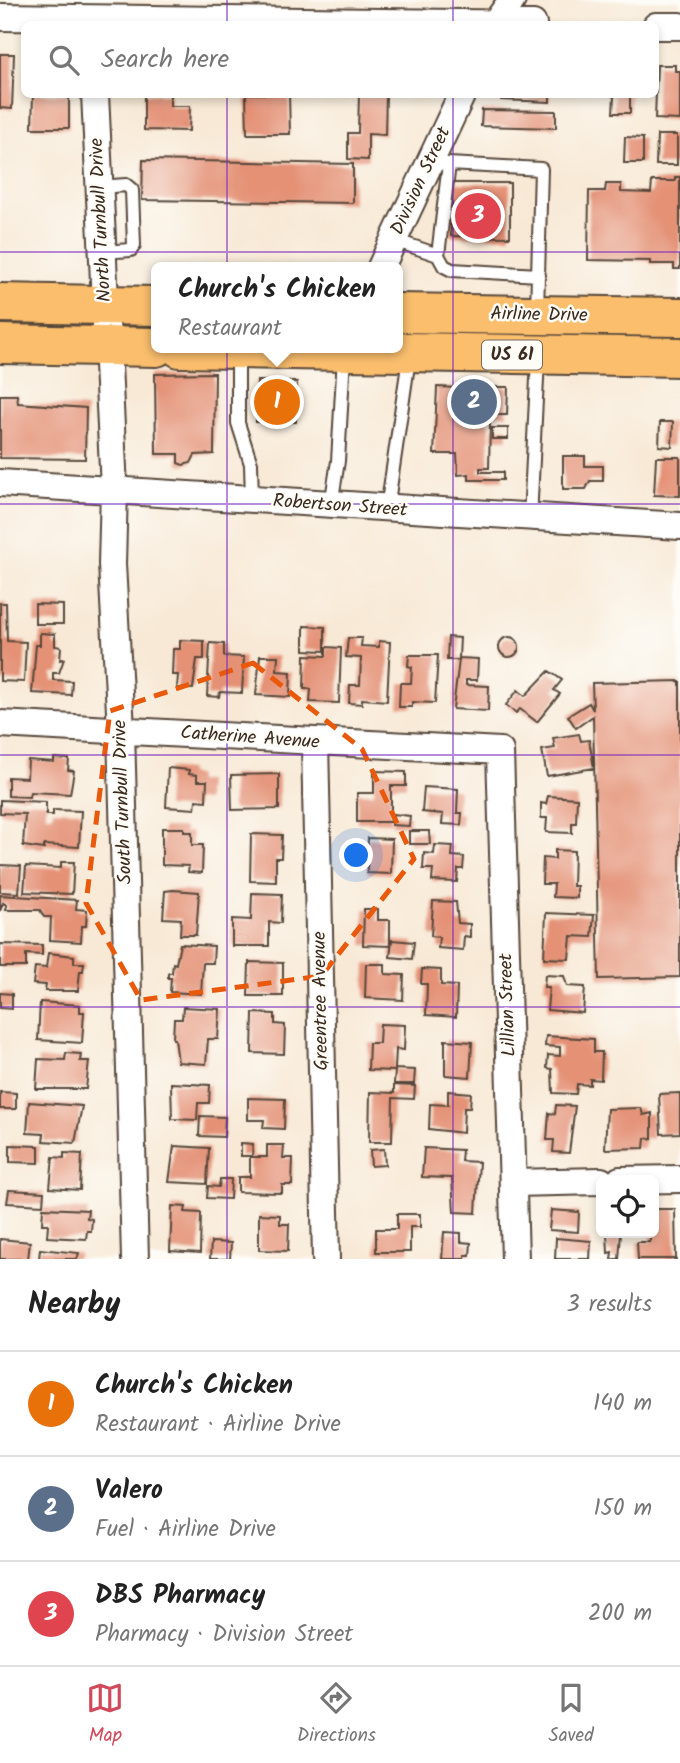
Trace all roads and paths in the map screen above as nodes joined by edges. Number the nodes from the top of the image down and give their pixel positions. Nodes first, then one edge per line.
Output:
1 (512, 0) edge
2 (92, 15) edge
3 (0, 18) edge
4 (361, 21) edge
5 (497, 21) edge
6 (659, 26) edge
7 (680, 26) edge
8 (95, 98) edge
9 (461, 98) edge
10 (439, 163) junction
11 (394, 240) junction
12 (438, 255) junction
13 (383, 262) edge
14 (538, 275) junction
15 (0, 303) edge
16 (105, 304) junction
17 (151, 306) edge
18 (403, 313) edge
19 (537, 315) junction
20 (680, 317) edge
21 (0, 344) edge
22 (109, 345) junction
23 (151, 347) edge
24 (238, 353) edge
25 (345, 353) edge
26 (393, 353) edge
27 (409, 354) junction
28 (539, 355) junction
29 (680, 357) edge
30 (0, 483) edge
31 (114, 489) junction
32 (252, 499) junction
33 (331, 505) junction
34 (387, 509) junction
35 (530, 519) junction
36 (680, 526) edge
37 (0, 724) edge
38 (121, 730) junction
39 (315, 742) junction
40 (500, 751) joint
41 (659, 1179) edge
42 (680, 1179) edge
43 (596, 1181) edge
44 (513, 1183) junction
45 (135, 1259) edge
46 (326, 1259) edge
47 (515, 1259) edge

1 - 5 street
2 - 3 street
2 - 4 street
6 - 7 street
8 - 16 street, North Turnbull Drive
9 - 10 street, Division Street
10 - 11 street, Division Street
10 - 12 lane
10 - 14 lane
11 - 12 lane
11 - 13 street, Division Street
12 - 14 lane
14 - 19 lane
15 - 16 highway
16 - 17 highway
16 - 22 street, North Turnbull Drive
18 - 19 highway, Airline Drive / US 61
19 - 20 highway, Airline Drive / US 61
21 - 22 highway
22 - 23 highway
22 - 31 street, South Turnbull Drive
24 - 32 lane
25 - 33 lane
26 - 27 highway, Airline Drive / US 61
27 - 28 highway, Airline Drive / US 61
27 - 34 lane
28 - 29 highway, Airline Drive / US 61
28 - 35 lane
30 - 31 street, Robertson Street
31 - 32 street, Robertson Street
31 - 38 street, South Turnbull Drive
32 - 33 street, Robertson Street
33 - 34 street, Robertson Street
34 - 35 street, Robertson Street
35 - 36 street, Robertson Street
37 - 38 street, Catherine Avenue
38 - 39 street, Catherine Avenue
38 - 45 street, South Turnbull Drive
39 - 40 street, Catherine Avenue
39 - 46 street, Greentree Avenue
40 - 44 street, Lillian Street
41 - 42 street
43 - 44 street
44 - 47 street, Lillian Street

